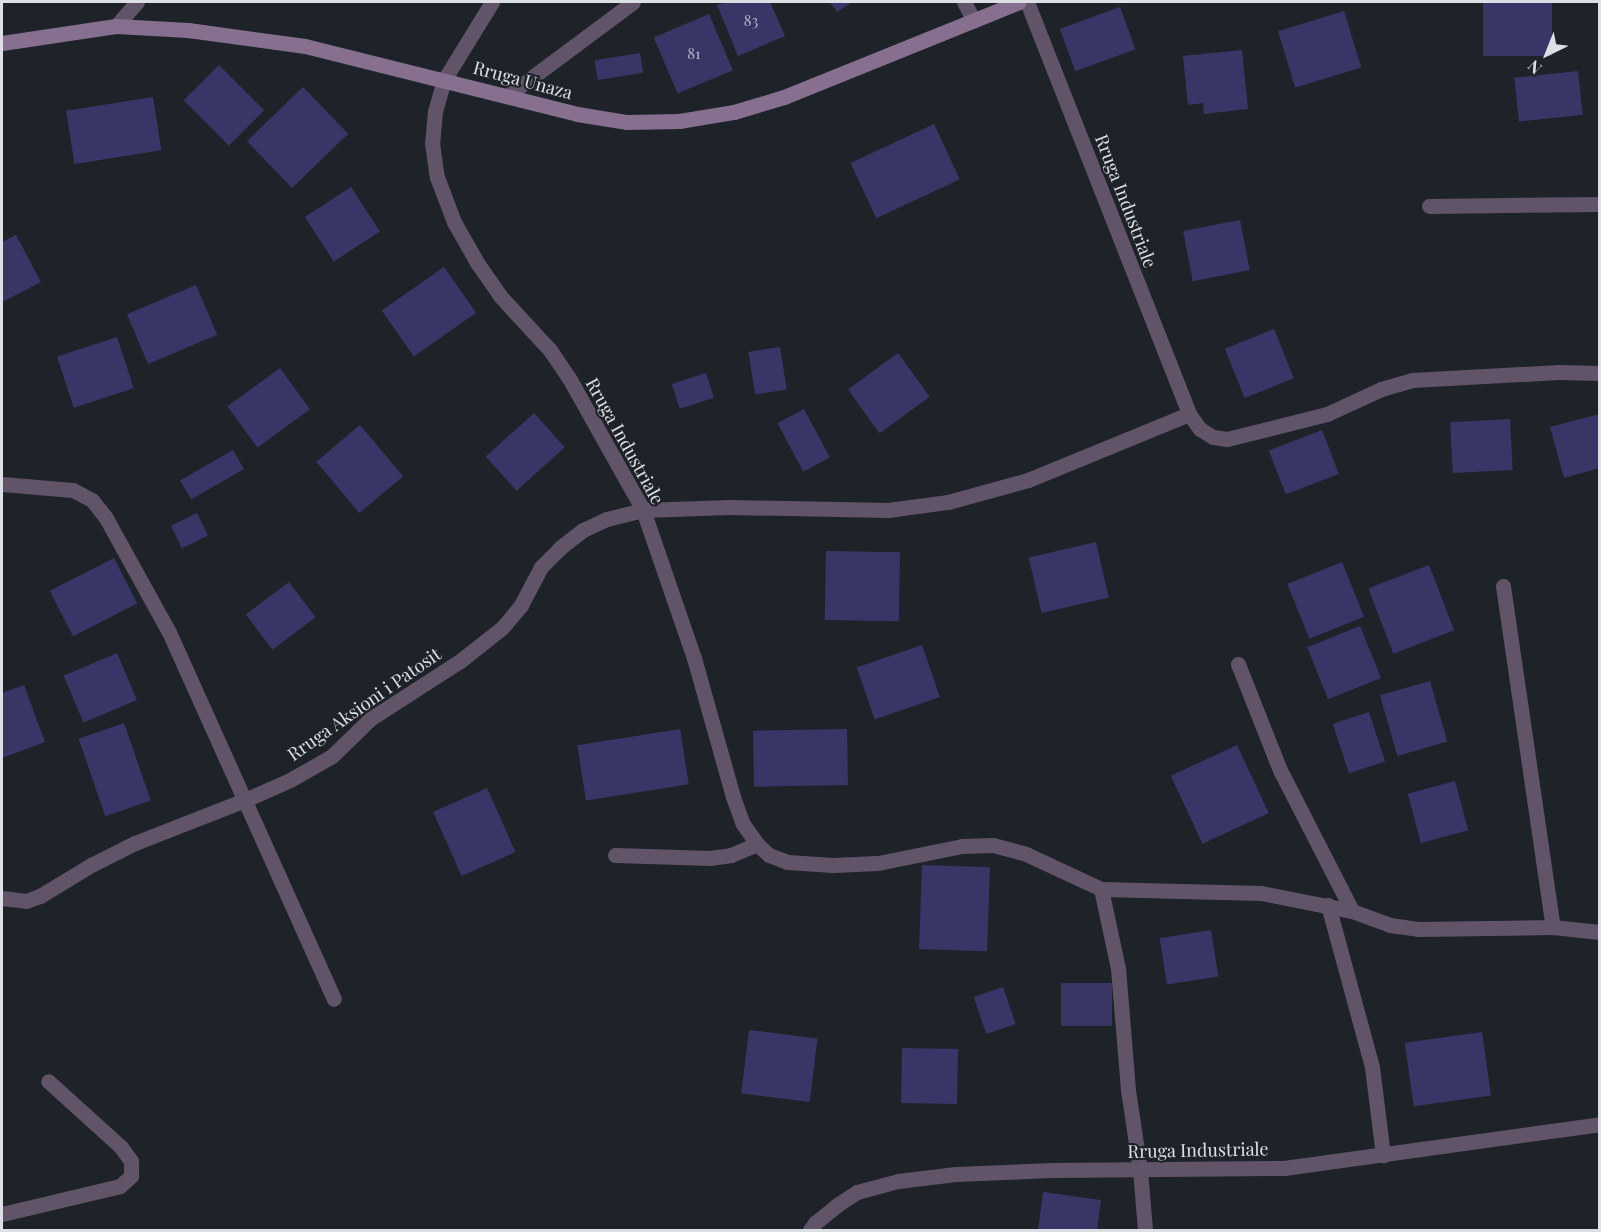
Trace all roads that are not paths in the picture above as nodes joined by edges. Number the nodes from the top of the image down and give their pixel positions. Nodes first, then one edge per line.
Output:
1 (137, 2) edge
2 (492, 2) edge
3 (633, 2) edge
4 (963, 2) edge
5 (1019, 2) edge
6 (1027, 2) edge
7 (974, 21) junction
8 (116, 26) junction
9 (2, 44) edge
10 (444, 80) junction
11 (507, 96) junction
12 (1599, 204) edge
13 (1429, 206) dead end
14 (1599, 373) edge
15 (1189, 414) junction
16 (2, 484) edge
17 (643, 510) junction
18 (1503, 586) dead end
19 (1238, 664) dead end
20 (245, 800) junction
21 (757, 844) junction
22 (615, 855) dead end
23 (1101, 889) junction
24 (2, 898) edge
25 (1328, 905) junction
26 (1352, 911) junction
27 (1553, 927) junction
28 (1599, 932) edge
29 (334, 999) dead end
30 (48, 1082) dead end
31 (1599, 1124) edge
32 (1383, 1155) junction
33 (1140, 1170) junction
34 (2, 1214) edge
35 (810, 1230) edge
36 (1145, 1230) edge

1 - 8 street
2 - 10 street, Rruga Industriale
3 - 11 street
4 - 7 street
5 - 7 main road, Rruga Unaza
6 - 15 street, Rruga Industriale
7 - 11 main road, Rruga Unaza
8 - 9 main road, Rruga Unaza
8 - 10 main road, Rruga Unaza
10 - 11 main road, Rruga Unaza
10 - 17 street, Rruga Industriale
12 - 13 street
14 - 15 street
15 - 17 street, Rruga Aksioni i Patosit
16 - 20 street
17 - 20 street, Rruga Aksioni i Patosit
17 - 21 street, Rruga Industriale
18 - 27 street
19 - 26 street
20 - 24 street, Rruga Aksioni i Patosit
20 - 29 street
21 - 22 street
21 - 23 street
23 - 25 street
23 - 33 street
25 - 26 street
25 - 32 street
26 - 27 street
27 - 28 street
30 - 34 street
31 - 32 street, Rruga Industriale
32 - 33 street, Rruga Industriale
33 - 35 street, Rruga Industriale
33 - 36 street

